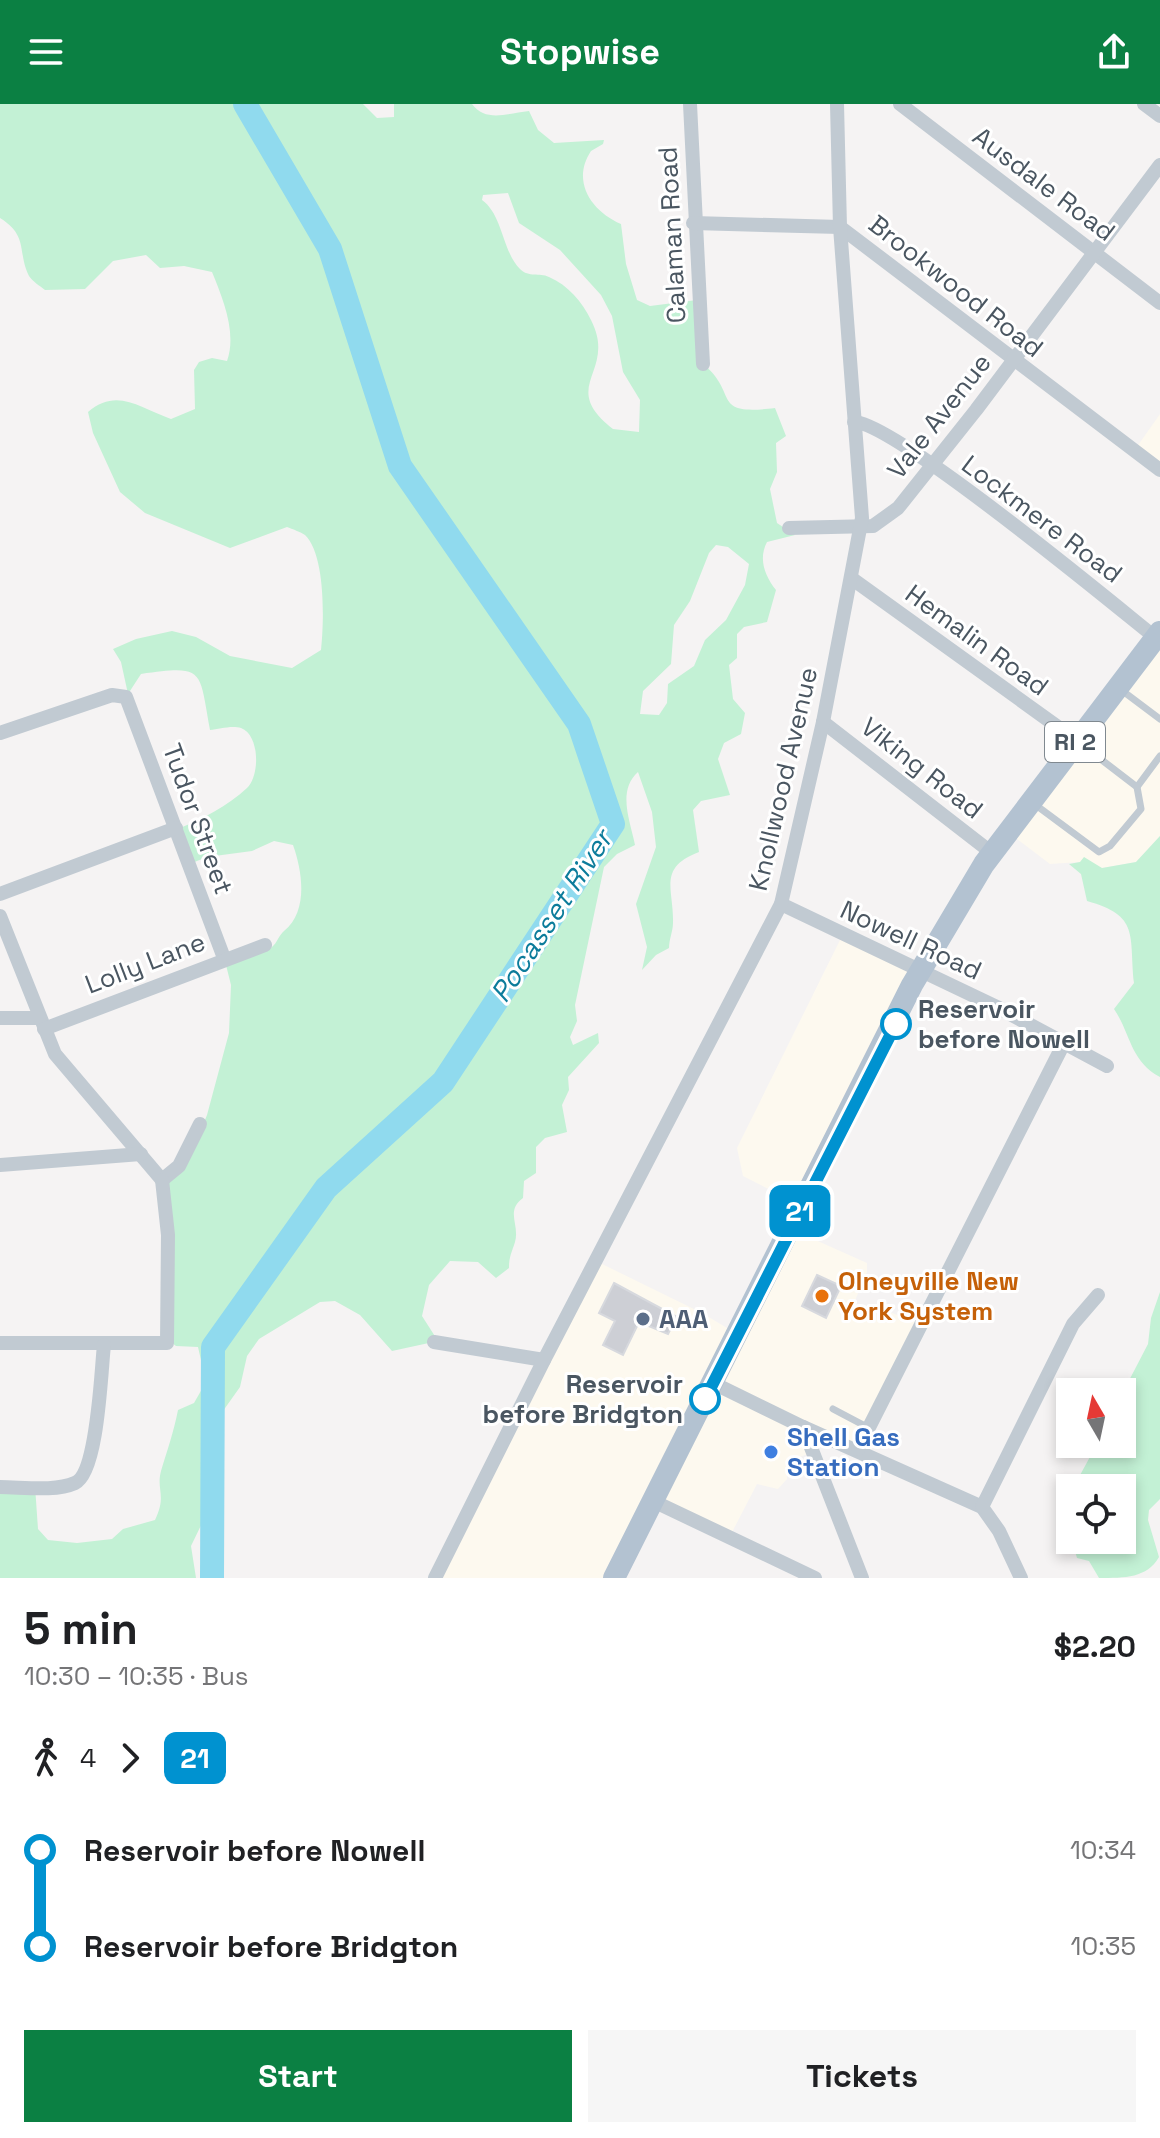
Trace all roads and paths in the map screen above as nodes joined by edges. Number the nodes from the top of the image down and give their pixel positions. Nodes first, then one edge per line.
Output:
1 (690, 104) edge
2 (837, 104) edge
3 (900, 104) edge
4 (1144, 104) edge
5 (1160, 116) edge
6 (1160, 165) edge
7 (693, 223) junction
8 (840, 227) junction
9 (1094, 252) junction
10 (1160, 303) edge
11 (1012, 360) junction
12 (703, 364) dead end
13 (854, 422) junction
14 (932, 466) junction
15 (1160, 470) edge
16 (789, 528) dead end
17 (856, 528) junction
18 (851, 578) junction
19 (1158, 635) edge
20 (1117, 687) junction
21 (1160, 719) edge
22 (823, 722) junction
23 (0, 733) edge
24 (1076, 740) junction
25 (1160, 756) edge
26 (1137, 787) junction
27 (1031, 802) junction
28 (176, 828) junction
29 (992, 853) junction
30 (0, 894) edge
31 (781, 904) junction
32 (0, 916) edge
33 (265, 945) dead end
34 (224, 958) junction
35 (922, 970) junction
36 (0, 1018) edge
37 (42, 1023) junction
38 (1064, 1043) junction
39 (1107, 1066) dead end
40 (200, 1124) dead end
41 (141, 1154) junction
42 (0, 1165) edge
43 (162, 1180) junction
44 (1098, 1295) dead end
45 (434, 1342) dead end
46 (0, 1343) edge
47 (104, 1345) junction
48 (544, 1360) junction
49 (713, 1383) junction
50 (833, 1409) dead end
51 (803, 1427) junction
52 (869, 1428) junction
53 (858, 1449) junction
54 (0, 1487) edge
55 (653, 1501) junction
56 (982, 1507) junction
57 (435, 1578) edge
58 (614, 1578) edge
59 (815, 1578) edge
60 (862, 1578) edge
61 (1021, 1578) edge

1 - 7 street, Calaman Road
2 - 8 street, Knollwood Avenue
3 - 9 street, Ausdale Road
4 - 5 street
6 - 9 street, Vale Avenue
7 - 8 street, Brookwood Road
7 - 12 street, Calaman Road
8 - 11 street, Brookwood Road
8 - 13 street, Knollwood Avenue
9 - 10 street, Ausdale Road
9 - 11 street, Vale Avenue
11 - 14 street, Vale Avenue
11 - 15 street, Brookwood Road
13 - 14 street, Lockmere Road
13 - 17 street, Knollwood Avenue
14 - 17 street, Vale Avenue
14 - 19 street, Lockmere Road
16 - 17 street
17 - 18 street, Knollwood Avenue
18 - 22 street, Knollwood Avenue
18 - 24 street, Hemalin Road
19 - 20 main road, RI 2
20 - 21 lane
20 - 24 main road, RI 2
22 - 29 street, Viking Road
22 - 31 street, Knollwood Avenue
23 - 28 street, Tudor Street
24 - 26 lane
24 - 27 main road, RI 2
25 - 26 lane
26 - 27 lane
27 - 29 main road, RI 2
28 - 30 street
28 - 34 street, Tudor Street
29 - 35 main road, RI 2
31 - 35 street, Nowell Road
31 - 48 street, Knollwood Avenue
32 - 37 street
33 - 34 street, Lolly Lane
34 - 37 street, Lolly Lane
35 - 38 street, Nowell Road
35 - 49 main road, RI 2
36 - 37 street
37 - 41 street
38 - 39 street, Nowell Road
38 - 52 street
40 - 43 street
41 - 42 street
41 - 43 street
43 - 47 street
44 - 56 street
45 - 48 street
46 - 47 street
47 - 54 street
48 - 57 street, Knollwood Avenue
49 - 51 street
49 - 55 main road, RI 2
50 - 52 lane
51 - 53 street
51 - 60 street
52 - 53 street
53 - 56 street
55 - 58 main road, RI 2
55 - 59 street
56 - 61 street

